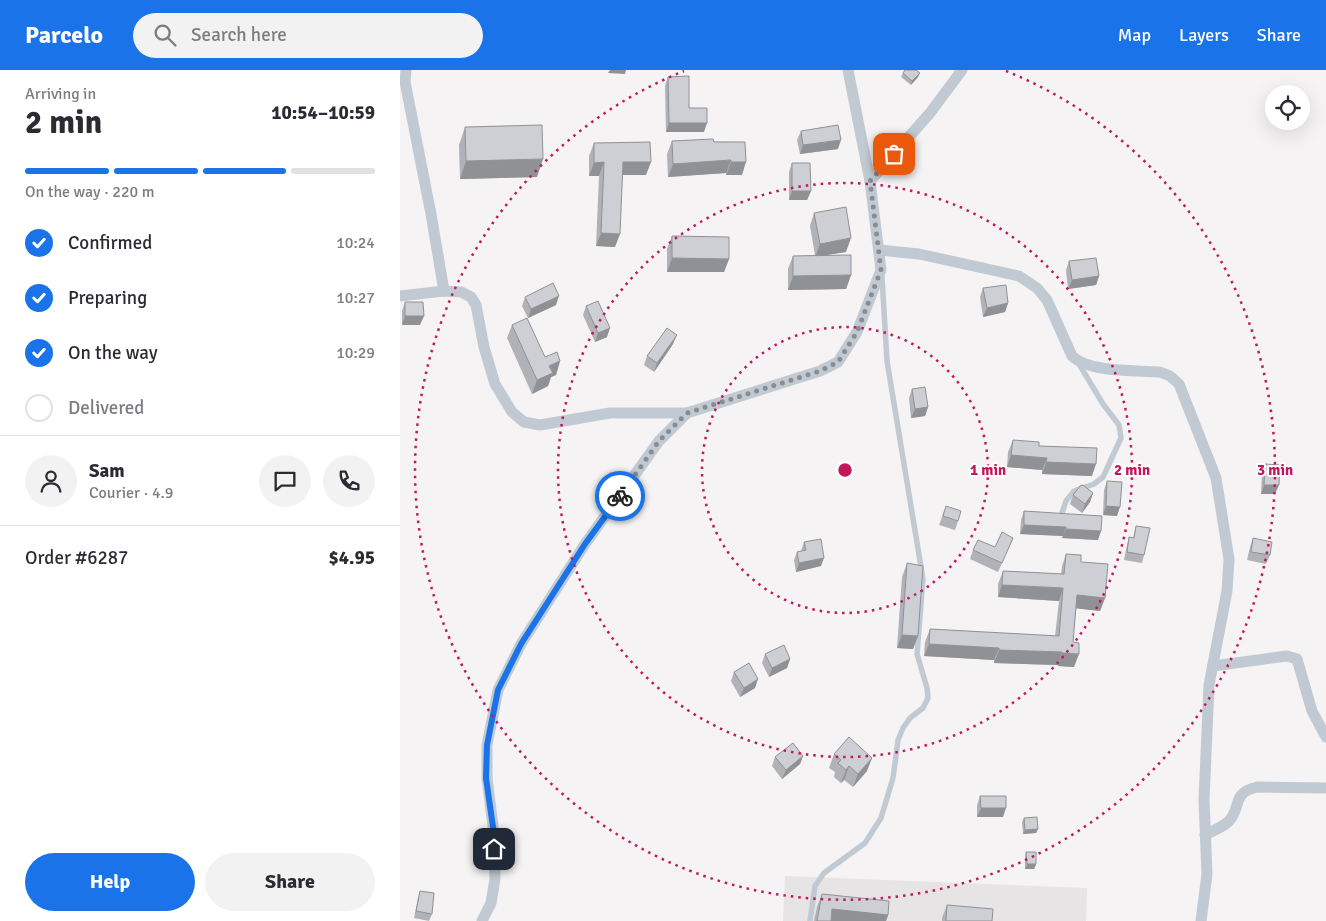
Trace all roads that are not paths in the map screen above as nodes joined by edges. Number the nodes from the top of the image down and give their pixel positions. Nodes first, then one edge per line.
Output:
1 (406, 70) edge
2 (848, 70) edge
3 (962, 70) edge
4 (404, 95) edge
5 (870, 181) junction
6 (879, 250) junction
7 (881, 270) junction
8 (444, 291) junction
9 (400, 296) edge
10 (1078, 362) junction
11 (687, 413) junction
12 (1061, 516) edge
13 (1213, 666) junction
14 (1326, 737) edge
15 (1326, 788) edge
16 (1205, 835) junction
17 (482, 921) edge
18 (810, 921) edge
19 (1201, 921) edge

1 - 4 street
2 - 5 street
3 - 5 street
4 - 8 street
5 - 6 street
6 - 7 street
6 - 10 street
7 - 11 street
7 - 18 lane
8 - 9 street
8 - 11 street
10 - 12 lane
10 - 13 street
11 - 17 street
13 - 14 street
13 - 16 street
15 - 16 street
16 - 19 street

